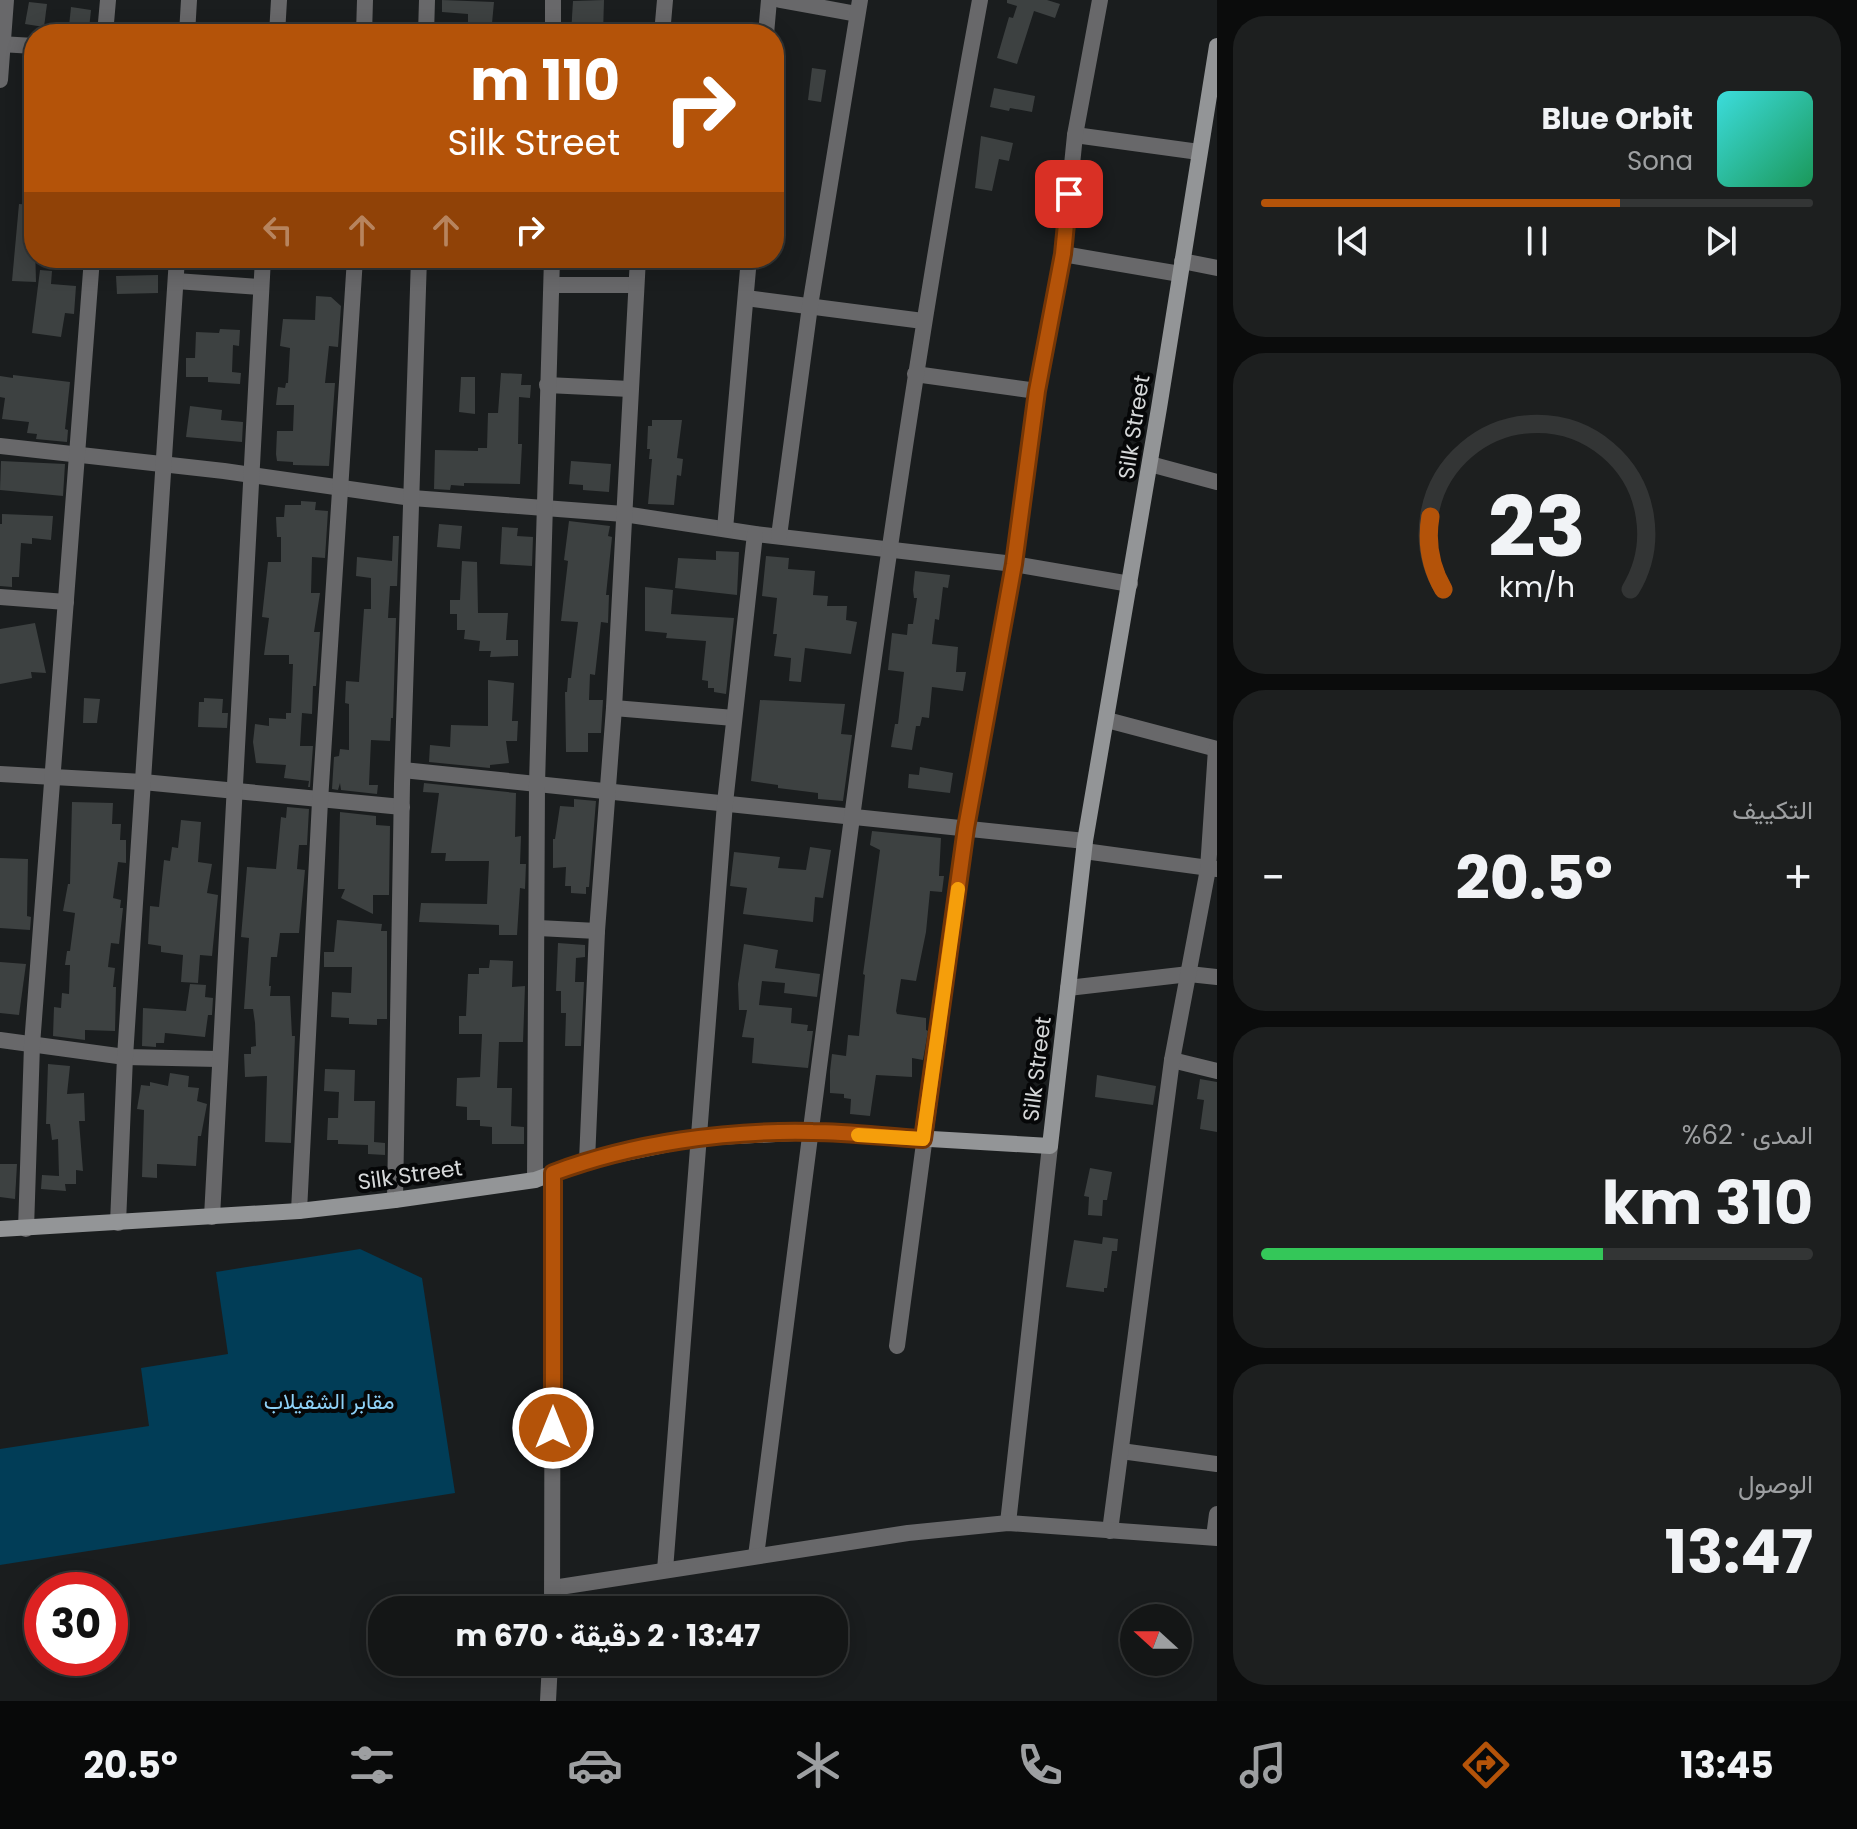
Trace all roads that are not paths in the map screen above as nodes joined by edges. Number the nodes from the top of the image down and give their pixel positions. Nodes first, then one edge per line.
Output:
1 (6, 0) edge
2 (108, 0) edge
3 (189, 0) edge
4 (279, 0) edge
5 (365, 0) edge
6 (427, 0) edge
7 (553, 0) edge
8 (665, 0) edge
9 (769, 0) edge
10 (780, 0) edge
11 (980, 0) edge
12 (1100, 0) edge
13 (858, 7) edge
14 (106, 24) edge
15 (188, 24) edge
16 (278, 24) edge
17 (364, 24) edge
18 (426, 24) edge
19 (553, 24) edge
20 (663, 24) edge
21 (767, 24) edge
22 (1, 44) edge
23 (24, 45) edge
24 (1217, 46) edge
25 (0, 80) edge
26 (1075, 135) junction
27 (1199, 152) junction
28 (1063, 254) junction
29 (1181, 267) junction
30 (91, 268) edge
31 (177, 268) edge
32 (262, 268) edge
33 (354, 268) edge
34 (419, 268) edge
35 (552, 268) edge
36 (637, 268) edge
37 (748, 268) edge
38 (1217, 268) edge
39 (176, 281) junction
40 (552, 285) junction
41 (635, 285) junction
42 (260, 287) junction
43 (746, 298) junction
44 (810, 306) junction
45 (923, 321) junction
46 (915, 374) junction
47 (547, 385) junction
48 (630, 389) junction
49 (1037, 391) junction
50 (0, 446) edge
51 (77, 455) junction
52 (162, 464) junction
53 (1150, 464) junction
54 (250, 475) junction
55 (1217, 482) edge
56 (342, 487) junction
57 (412, 498) junction
58 (546, 508) junction
59 (624, 514) junction
60 (725, 529) junction
61 (755, 534) junction
62 (779, 536) junction
63 (890, 550) junction
64 (1014, 564) junction
65 (1130, 584) junction
66 (0, 597) edge
67 (66, 602) junction
68 (614, 708) junction
69 (734, 718) junction
70 (1107, 720) junction
71 (1216, 749) edge
72 (403, 770) junction
73 (0, 774) edge
74 (52, 778) junction
75 (143, 782) junction
76 (537, 784) junction
77 (233, 791) junction
78 (606, 792) junction
79 (320, 801) junction
80 (725, 803) junction
81 (402, 807) junction
82 (852, 819) junction
83 (966, 828) junction
84 (1084, 846) junction
85 (1213, 869) edge
86 (538, 928) junction
87 (597, 931) junction
88 (1189, 974) junction
89 (1217, 977) edge
90 (1068, 988) junction
91 (0, 1040) edge
92 (32, 1045) junction
93 (125, 1057) junction
94 (218, 1059) junction
95 (1172, 1060) junction
96 (1217, 1071) edge
97 (812, 1132) junction
98 (698, 1138) junction
99 (923, 1139) junction
100 (1050, 1146) junction
101 (587, 1161) junction
102 (553, 1173) junction
103 (535, 1180) junction
104 (395, 1200) junction
105 (299, 1211) junction
106 (212, 1217) junction
107 (118, 1223) junction
108 (0, 1229) edge
109 (26, 1229) junction
110 (897, 1346) dead end
111 (1121, 1451) junction
112 (1217, 1464) edge
113 (1217, 1514) edge
114 (1008, 1523) junction
115 (1110, 1531) junction
116 (1216, 1537) edge
117 (756, 1556) junction
118 (665, 1570) junction
119 (553, 1588) junction
120 (553, 1596) edge
121 (549, 1676) edge
122 (548, 1701) edge

1 - 22 street
2 - 14 street
3 - 15 street
4 - 16 street
5 - 17 street
6 - 18 street
7 - 19 street
8 - 20 street
9 - 21 street
10 - 13 street
11 - 45 street
12 - 26 street
13 - 44 street
22 - 23 street
22 - 25 street
24 - 27 street, Silk Street
26 - 27 street
26 - 28 street
27 - 29 street, Silk Street
28 - 29 street
28 - 49 street
29 - 38 street
29 - 53 street, Silk Street
30 - 51 street
31 - 39 street
32 - 42 street
33 - 56 street
34 - 57 street
35 - 40 street
36 - 41 street
37 - 43 street
39 - 42 street
39 - 52 street
40 - 41 street
40 - 47 street
41 - 48 street
42 - 54 street
43 - 44 street
43 - 60 street
44 - 45 street
44 - 62 street
45 - 46 street
46 - 49 street
46 - 63 street
47 - 48 street
47 - 58 street
48 - 59 street
49 - 64 street
50 - 51 street
51 - 52 street
51 - 67 street
52 - 54 street
52 - 75 street
53 - 55 street
53 - 65 street, Silk Street
54 - 56 street
54 - 77 street
56 - 57 street
56 - 79 street
57 - 58 street
57 - 72 street
58 - 59 street
58 - 76 street
59 - 60 street
59 - 68 street
60 - 61 street
61 - 62 street
61 - 69 street
62 - 63 street
63 - 64 street
63 - 82 street
64 - 65 street
64 - 83 street
65 - 70 street, Silk Street
66 - 67 street
67 - 74 street
68 - 69 street
68 - 78 street
69 - 80 street
70 - 71 street
70 - 84 street, Silk Street
71 - 85 street
72 - 76 street
72 - 81 street
73 - 74 street
74 - 75 street
74 - 92 street
75 - 77 street
75 - 93 street
76 - 78 street
76 - 86 street
77 - 79 street
77 - 94 street
78 - 80 street
78 - 87 street
79 - 81 street
79 - 105 street
80 - 82 street
80 - 98 street
81 - 104 street
82 - 83 street
82 - 97 street
83 - 84 street
83 - 99 street
84 - 85 street
84 - 90 street, Silk Street
85 - 88 street
86 - 87 street
86 - 103 street
87 - 101 street
88 - 89 street
88 - 90 street
88 - 95 street
90 - 100 street, Silk Street
91 - 92 street
92 - 93 street
92 - 109 street
93 - 94 street
93 - 107 street
94 - 106 street
95 - 96 street
95 - 111 street
97 - 98 street, Silk Street
97 - 99 street, Silk Street
97 - 117 street
98 - 101 street, Silk Street
98 - 118 street
99 - 100 street, Silk Street
99 - 110 street
100 - 114 street
101 - 102 street, Silk Street
102 - 103 street, Silk Street
102 - 119 street
103 - 104 street, Silk Street
104 - 105 street, Silk Street
105 - 106 street, Silk Street
106 - 107 street, Silk Street
107 - 109 street, Silk Street
108 - 109 street, Silk Street
111 - 112 street
111 - 115 street
113 - 116 street
114 - 115 street
114 - 117 street
115 - 116 street
117 - 118 street
118 - 119 street
119 - 120 street
121 - 122 street

